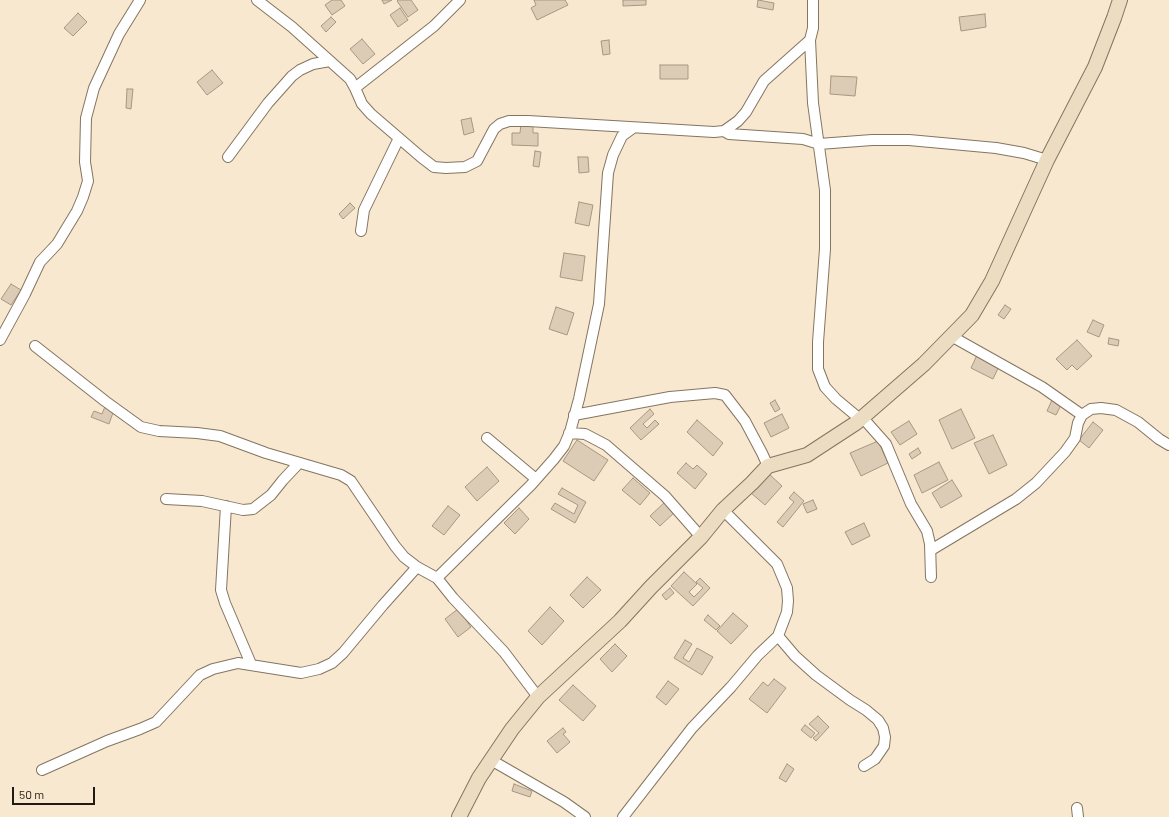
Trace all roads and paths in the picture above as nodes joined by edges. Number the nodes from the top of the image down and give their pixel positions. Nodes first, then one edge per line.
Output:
1 (140, 0) edge
2 (257, 0) edge
3 (460, 0) edge
4 (813, 0) edge
5 (1120, 0) edge
6 (810, 40) junction
7 (330, 61) junction
8 (355, 88) junction
9 (633, 128) junction
10 (724, 131) junction
11 (399, 138) junction
12 (819, 144) junction
13 (228, 157) dead end
14 (1046, 160) junction
15 (361, 231) dead end
16 (951, 336) junction
17 (0, 340) edge
18 (35, 346) dead end
19 (574, 415) junction
20 (1082, 415) junction
21 (861, 418) junction
22 (569, 433) junction
23 (487, 438) dead end
24 (1169, 445) edge
25 (299, 463) junction
26 (768, 466) junction
27 (536, 479) junction
28 (166, 499) dead end
29 (226, 506) junction
30 (723, 510) junction
31 (701, 537) junction
32 (931, 550) junction
33 (418, 568) junction
34 (931, 577) dead end
35 (437, 578) junction
36 (778, 636) junction
37 (251, 664) junction
38 (538, 697) junction
39 (491, 760) junction
40 (864, 766) dead end
41 (42, 770) dead end
42 (459, 817) edge
43 (585, 817) edge
44 (623, 817) edge

1 - 17 street
2 - 7 street
3 - 8 street
4 - 6 street
5 - 14 street
6 - 10 street
6 - 12 street
7 - 8 street
7 - 13 street
8 - 11 street
9 - 10 street
9 - 11 street
9 - 19 street
10 - 12 street
11 - 15 street
12 - 14 street
12 - 21 street
14 - 16 street
16 - 20 street
16 - 21 street
18 - 25 street
19 - 22 street
19 - 26 street
20 - 24 street
20 - 32 street
21 - 26 street
21 - 32 street
22 - 27 street
22 - 31 street
23 - 27 street
25 - 29 street
25 - 33 street
26 - 30 street
27 - 35 street
28 - 29 street
29 - 37 street
30 - 31 street
30 - 36 street
31 - 38 street
32 - 34 street
33 - 35 street
33 - 37 street
35 - 38 street
36 - 40 street
36 - 44 street
37 - 41 street
38 - 39 street
39 - 42 street
39 - 43 street

